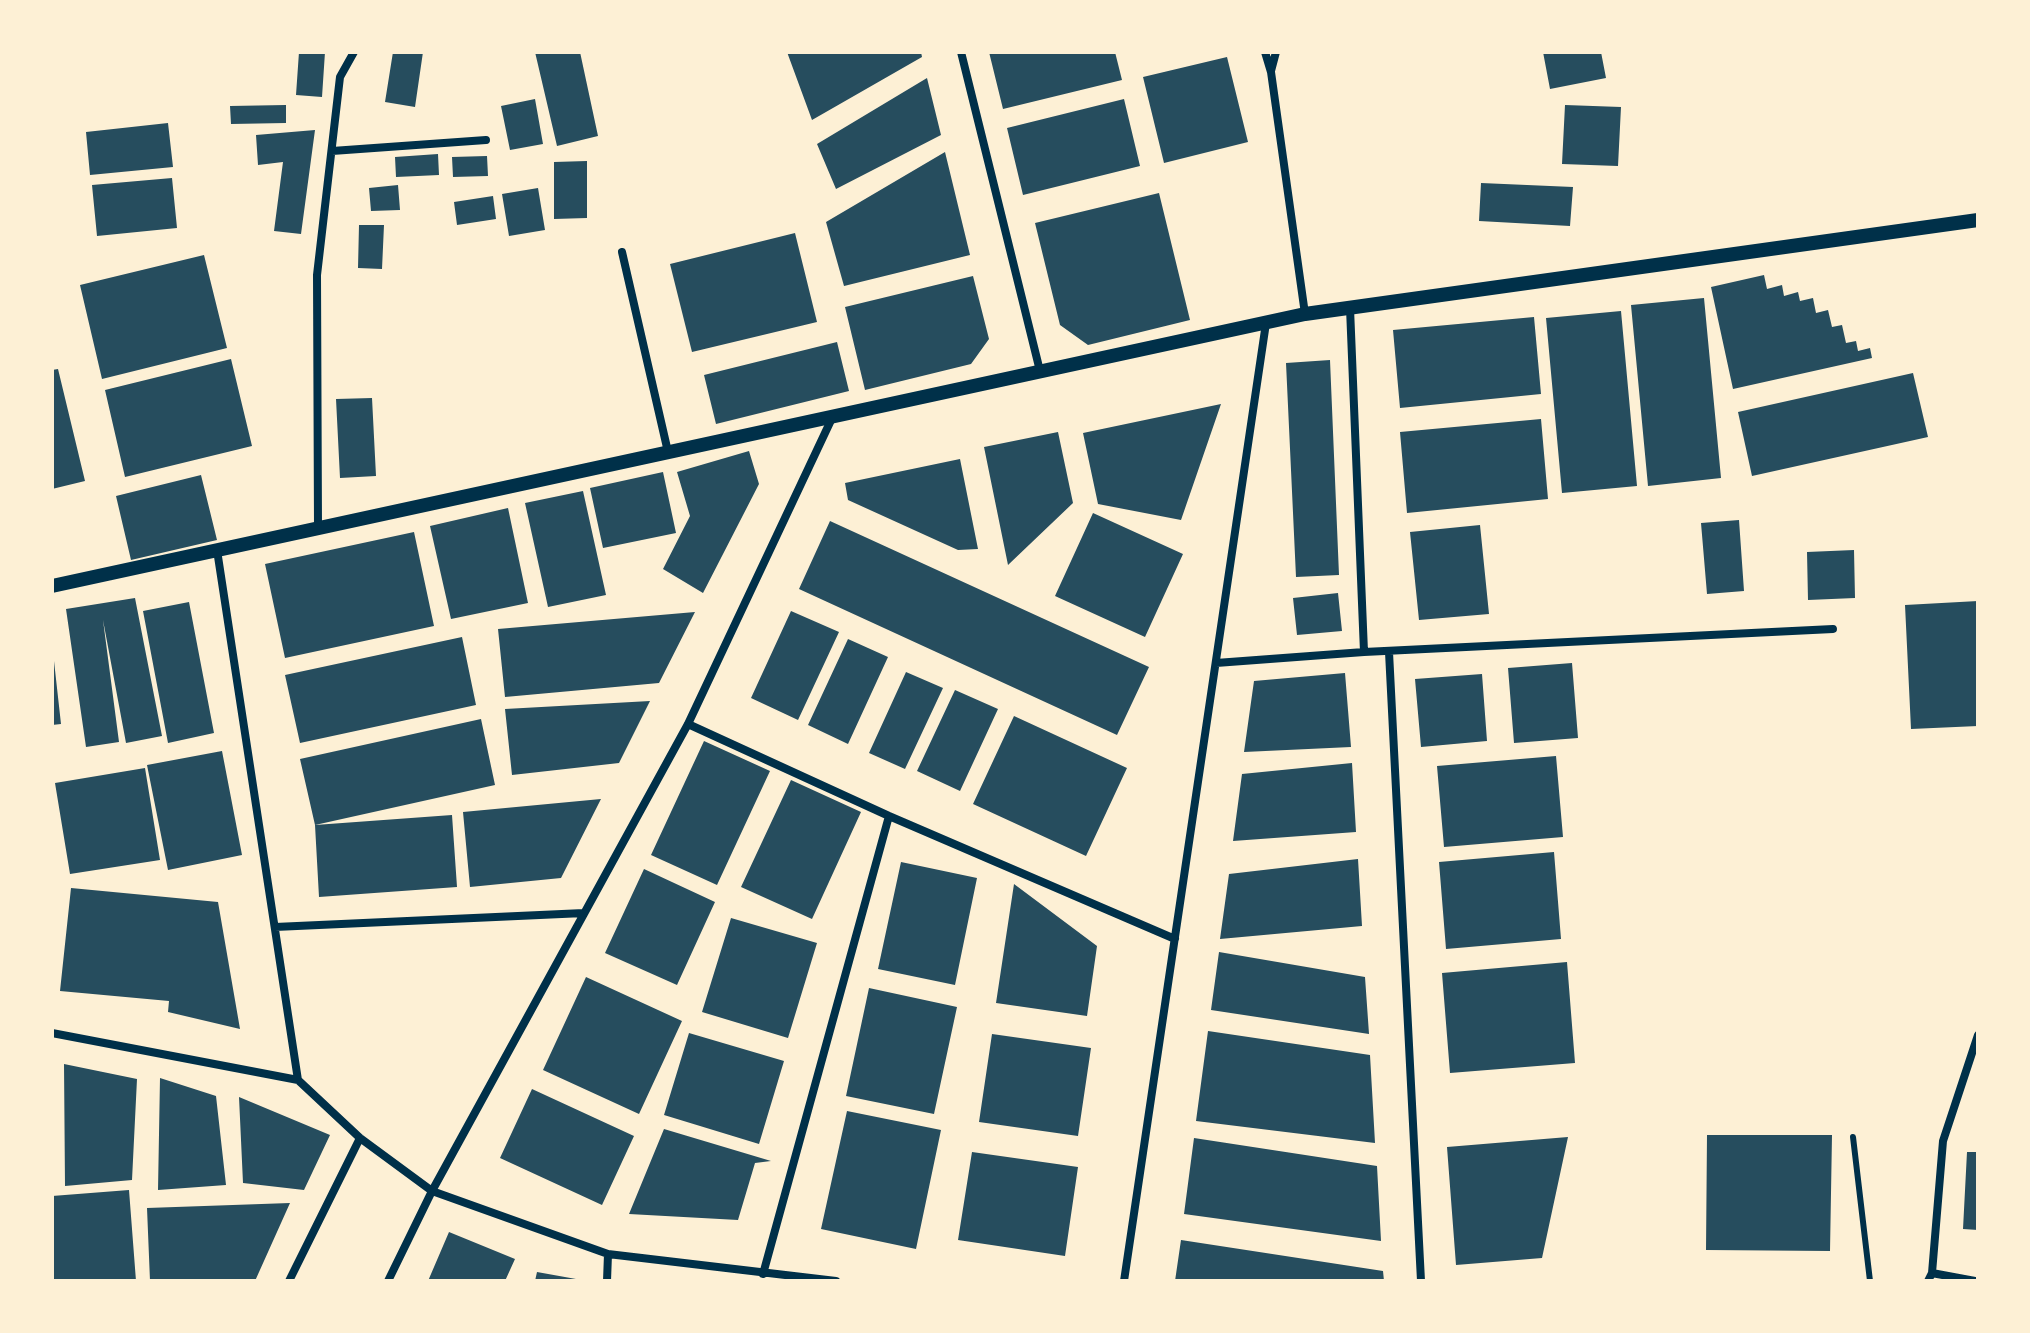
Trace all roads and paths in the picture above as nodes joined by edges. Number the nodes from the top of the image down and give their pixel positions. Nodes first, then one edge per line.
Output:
1 (354, 52) edge
2 (961, 52) edge
3 (1265, 52) edge
4 (1276, 52) edge
5 (1271, 72) junction
6 (486, 140) dead end
7 (332, 151) junction
8 (1977, 223) edge
9 (622, 252) dead end
10 (1350, 308) junction
11 (1305, 314) junction
12 (1266, 323) junction
13 (1040, 371) junction
14 (833, 416) junction
15 (668, 452) junction
16 (318, 528) junction
17 (217, 550) junction
18 (52, 586) edge
19 (1833, 629) dead end
20 (1364, 652) junction
21 (1389, 652) junction
22 (1216, 663) junction
23 (688, 724) junction
24 (889, 816) junction
25 (584, 913) junction
26 (275, 927) junction
27 (1175, 939) junction
28 (52, 1033) edge
29 (1978, 1035) edge
30 (298, 1080) junction
31 (1853, 1137) dead end
32 (360, 1138) junction
33 (432, 1191) junction
34 (608, 1254) junction
35 (763, 1274) junction
36 (1930, 1277) edge
37 (289, 1281) edge
38 (388, 1281) edge
39 (607, 1281) edge
40 (836, 1281) edge
41 (1124, 1281) edge
42 (1421, 1281) edge
43 (1870, 1281) edge
44 (1975, 1281) edge

1 - 7 street
2 - 13 street
3 - 5 street
4 - 5 street
5 - 11 street
6 - 7 street
7 - 16 street
8 - 10 street
9 - 15 street
10 - 11 street
10 - 20 street
11 - 12 street
12 - 13 street
12 - 22 street
13 - 14 street
14 - 15 street
14 - 23 street
15 - 16 street
16 - 17 street
17 - 18 street
17 - 26 street
19 - 21 street
20 - 21 street
20 - 22 street
21 - 42 street
22 - 27 street
23 - 24 street
23 - 25 street
24 - 27 street
24 - 35 street
25 - 26 street
25 - 33 street
26 - 30 street
27 - 41 street
28 - 30 street
29 - 36 street
30 - 32 street
31 - 43 lane
32 - 33 street
32 - 37 street
33 - 34 street
33 - 38 street
34 - 35 street
34 - 39 street
35 - 40 street
36 - 44 street

